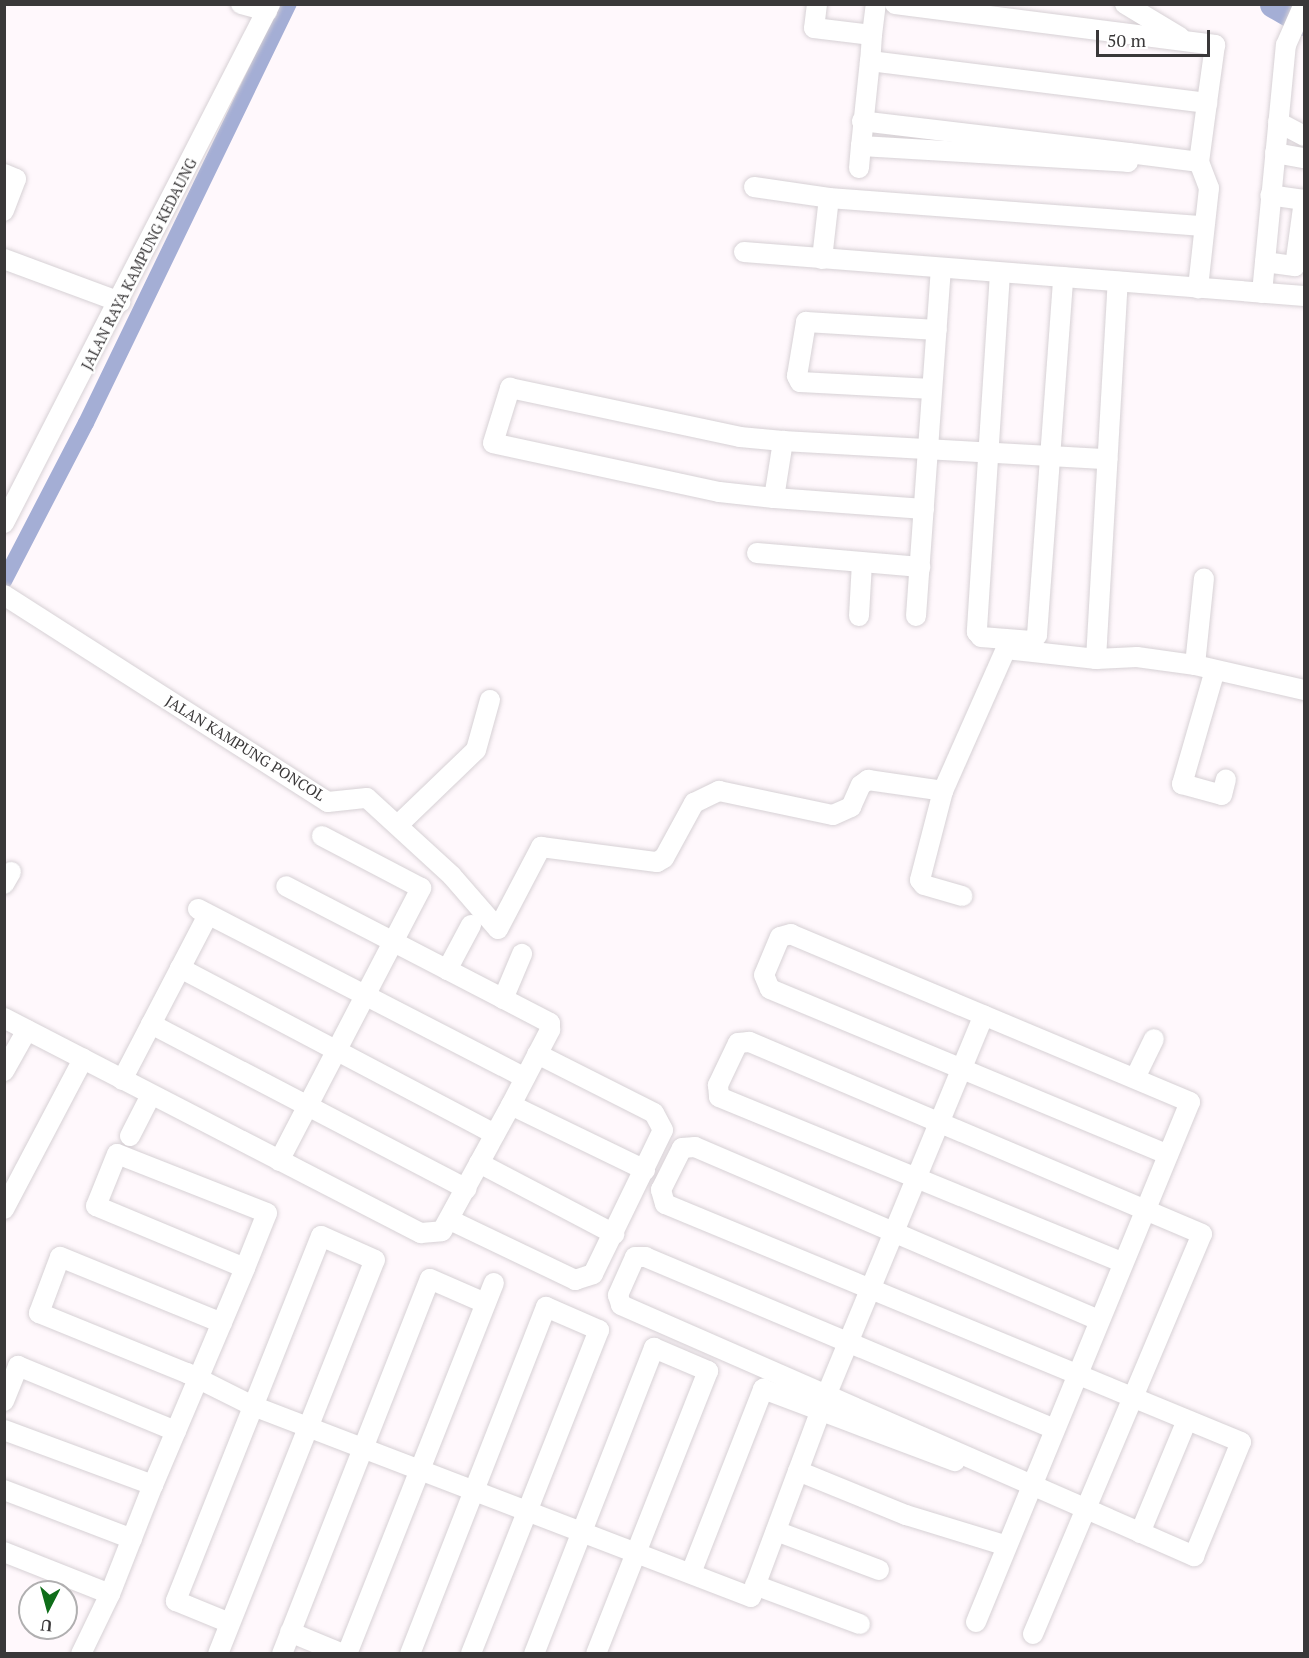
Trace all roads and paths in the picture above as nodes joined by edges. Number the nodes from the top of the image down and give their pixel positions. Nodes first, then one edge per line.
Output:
1 (241, 4) edge
2 (817, 4) edge
3 (876, 4) edge
4 (895, 4) edge
5 (1010, 4) edge
6 (1125, 4) edge
7 (1303, 7) edge
8 (268, 8) edge
9 (1042, 23) junction
10 (872, 35) junction
11 (1188, 42) junction
12 (870, 61) junction
13 (1207, 103) junction
14 (862, 121) junction
15 (1278, 122) junction
16 (1305, 136) edge
17 (861, 146) junction
18 (1129, 153) junction
19 (1275, 153) junction
20 (1305, 158) edge
21 (1199, 162) junction
22 (859, 168) dead end
23 (4, 174) edge
24 (754, 187) dead end
25 (1270, 195) junction
26 (829, 198) junction
27 (4, 211) edge
28 (1203, 226) junction
29 (744, 252) dead end
30 (4, 259) edge
31 (822, 259) junction
32 (1265, 262) junction
33 (941, 268) junction
34 (1000, 273) junction
35 (1063, 278) junction
36 (1118, 282) junction
37 (1198, 288) junction
38 (1262, 293) junction
39 (1305, 296) edge
40 (120, 302) junction
41 (937, 330) junction
42 (932, 389) junction
43 (783, 441) junction
44 (930, 449) junction
45 (989, 451) junction
46 (1047, 456) junction
47 (1108, 459) junction
48 (774, 498) junction
49 (924, 509) junction
50 (4, 523) edge
51 (758, 553) dead end
52 (862, 563) junction
53 (920, 567) junction
54 (1204, 578) dead end
55 (7, 597) edge
56 (859, 616) dead end
57 (916, 616) dead end
58 (1096, 659) junction
59 (1195, 665) junction
60 (1215, 670) junction
61 (1305, 690) edge
62 (490, 700) dead end
63 (1226, 779) dead end
64 (943, 791) junction
65 (398, 825) junction
66 (322, 836) dead end
67 (286, 886) dead end
68 (962, 896) dead end
69 (471, 925) dead end
70 (394, 942) junction
71 (522, 954) dead end
72 (180, 968) junction
73 (447, 970) junction
74 (366, 998) junction
75 (503, 999) junction
76 (984, 1016) junction
77 (5, 1019) edge
78 (151, 1024) junction
79 (27, 1030) junction
80 (1154, 1039) dead end
81 (336, 1051) junction
82 (537, 1054) junction
83 (83, 1059) junction
84 (963, 1069) junction
85 (4, 1071) edge
86 (1136, 1076) junction
87 (525, 1078) junction
88 (122, 1080) junction
89 (151, 1095) junction
90 (511, 1105) junction
91 (308, 1108) junction
92 (939, 1125) junction
93 (495, 1134) junction
94 (130, 1136) dead end
95 (1168, 1155) junction
96 (279, 1161) junction
97 (479, 1163) junction
98 (645, 1170) junction
99 (917, 1179) junction
100 (466, 1189) junction
101 (4, 1209) edge
102 (1144, 1210) junction
103 (450, 1220) junction
104 (895, 1232) junction
105 (614, 1234) junction
106 (1122, 1262) junction
107 (245, 1268) junction
108 (494, 1283) dead end
109 (870, 1291) junction
110 (485, 1303) junction
111 (1098, 1320) junction
112 (222, 1323) junction
113 (849, 1342) junction
114 (1075, 1374) junction
115 (198, 1380) junction
116 (1133, 1398) junction
117 (4, 1401) edge
118 (823, 1404) junction
119 (253, 1406) junction
120 (1187, 1420) junction
121 (309, 1427) junction
122 (1052, 1428) junction
123 (4, 1430) edge
124 (176, 1431) junction
125 (364, 1450) junction
126 (417, 1471) junction
127 (798, 1471) junction
128 (153, 1485) junction
129 (1029, 1485) junction
130 (4, 1490) edge
131 (473, 1492) junction
132 (1086, 1510) junction
133 (528, 1512) junction
134 (776, 1531) junction
135 (579, 1532) junction
136 (1140, 1533) junction
137 (132, 1539) junction
138 (1004, 1545) junction
139 (636, 1551) junction
140 (4, 1552) edge
141 (879, 1570) dead end
142 (691, 1573) junction
143 (755, 1585) junction
144 (110, 1594) junction
145 (976, 1622) dead end
146 (230, 1623) junction
147 (860, 1624) dead end
148 (290, 1632) junction
149 (1033, 1634) dead end
150 (81, 1653) edge
151 (218, 1653) edge
152 (282, 1653) edge
153 (345, 1653) edge
154 (410, 1653) edge
155 (471, 1653) edge
156 (534, 1653) edge
157 (596, 1653) edge

1 - 8 street
2 - 10 street
3 - 10 street
4 - 9 street
5 - 9 street
6 - 11 street
7 - 15 street
8 - 40 street, JALAN RAYA KAMPUNG KEDAUNG
9 - 11 street
10 - 12 street
11 - 13 street
12 - 13 street
12 - 14 street
13 - 21 street
14 - 17 street
14 - 18 street
15 - 16 street
15 - 19 street
17 - 18 street
17 - 22 street
18 - 21 street
19 - 20 street
19 - 25 street
21 - 28 street
23 - 27 street
24 - 26 street
25 - 32 street
25 - 32 street
26 - 28 street
26 - 31 street
28 - 37 street
29 - 31 street
30 - 40 street
31 - 33 street
32 - 38 street
33 - 34 street
33 - 41 street
34 - 35 street
34 - 45 street
35 - 36 street
35 - 46 street
36 - 37 street
36 - 47 street
37 - 38 street
38 - 39 street
40 - 50 street, JALAN RAYA KAMPUNG KEDAUNG
41 - 42 street
41 - 42 street
42 - 44 street
43 - 44 street
43 - 48 street
43 - 48 street
44 - 45 street
44 - 49 street
45 - 46 street
45 - 46 street
46 - 47 street
47 - 58 street
48 - 49 street
49 - 53 street
51 - 52 street
52 - 53 street
52 - 56 street
53 - 57 street
54 - 59 street
55 - 65 street, JALAN KAMPUNG PONCOL
58 - 59 street
58 - 64 street
59 - 60 street
60 - 61 street
60 - 63 street
62 - 65 street
64 - 65 street, JALAN KAMPUNG PONCOL
64 - 68 street
66 - 70 street
67 - 70 street
69 - 73 street
70 - 73 street
70 - 74 street
71 - 75 street
72 - 74 street
72 - 78 street
72 - 81 street
73 - 75 street
74 - 81 street
74 - 87 street
75 - 82 street
76 - 84 street
76 - 84 street
76 - 86 street
77 - 79 street
78 - 88 street
78 - 91 street
79 - 83 street
79 - 85 street
80 - 86 street
81 - 91 street
81 - 93 street
82 - 87 street
82 - 98 street
83 - 88 street
83 - 101 street
84 - 92 street
84 - 95 street
86 - 95 street
87 - 90 street
88 - 89 street
89 - 94 street
89 - 96 street
90 - 93 street
90 - 98 street
91 - 96 street
91 - 100 street
92 - 99 street
92 - 99 street
92 - 102 street
93 - 97 street
95 - 102 street
96 - 103 street
97 - 100 street
97 - 105 street
98 - 105 street
99 - 104 street
99 - 106 street
100 - 103 street
102 - 106 street
102 - 116 street
103 - 105 street
104 - 109 street
104 - 109 street
104 - 111 street
106 - 111 street
107 - 107 street
107 - 112 street
108 - 110 street
109 - 113 street
109 - 114 street
110 - 125 street
110 - 126 street
111 - 114 street
112 - 115 street
112 - 115 street
113 - 118 street
113 - 118 street
113 - 122 street
114 - 116 street
114 - 122 street
115 - 119 street
115 - 124 street
116 - 120 street
116 - 132 street
117 - 124 street
118 - 127 street
118 - 129 street
118 - 142 street
119 - 121 street
119 - 121 street
119 - 146 street
120 - 136 street
120 - 136 street
121 - 125 street
121 - 146 street
122 - 129 street
123 - 128 street
124 - 128 street
125 - 126 street
125 - 148 street
126 - 131 street
126 - 153 street
127 - 134 street
127 - 138 street
128 - 137 street
129 - 132 street
129 - 138 street
130 - 137 street
131 - 133 street
131 - 133 street
131 - 154 street
132 - 136 street
132 - 149 street
133 - 135 street
133 - 155 street
134 - 141 street
134 - 143 street
135 - 139 street
135 - 139 street
135 - 156 street
137 - 144 street
138 - 145 street
139 - 142 street
139 - 157 street
140 - 144 street
142 - 143 street
143 - 147 street
144 - 150 street
146 - 151 street
148 - 152 street
148 - 153 street

